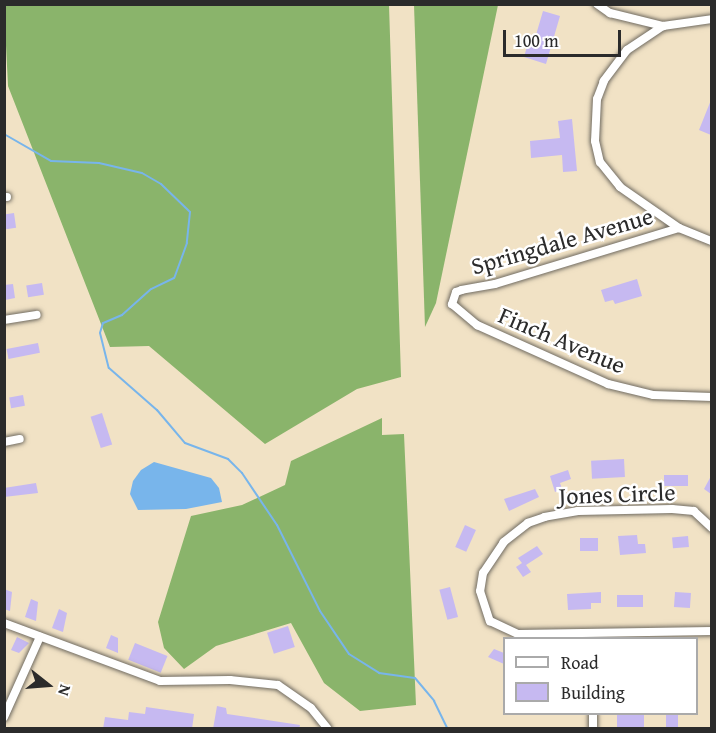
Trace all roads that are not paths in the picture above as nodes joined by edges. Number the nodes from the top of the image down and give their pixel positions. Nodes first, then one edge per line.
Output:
1 (597, 4) edge
2 (711, 19) edge
3 (663, 26) junction
4 (680, 228) junction
5 (711, 241) edge
6 (456, 292) joint
7 (37, 315) dead end
8 (4, 320) edge
9 (711, 397) edge
10 (20, 439) dead end
11 (4, 442) edge
12 (711, 528) edge
13 (4, 623) edge
14 (711, 631) edge
15 (593, 636) edge
16 (40, 637) junction
17 (4, 717) edge
18 (327, 729) edge

1 - 3 street
2 - 3 street
3 - 4 street
4 - 5 street
4 - 6 street, Springdale Avenue
6 - 9 street, Finch Avenue
7 - 8 street
10 - 11 street
12 - 15 street, Jones Circle
13 - 16 street
14 - 15 street, Jones Circle
16 - 17 street
16 - 18 street

